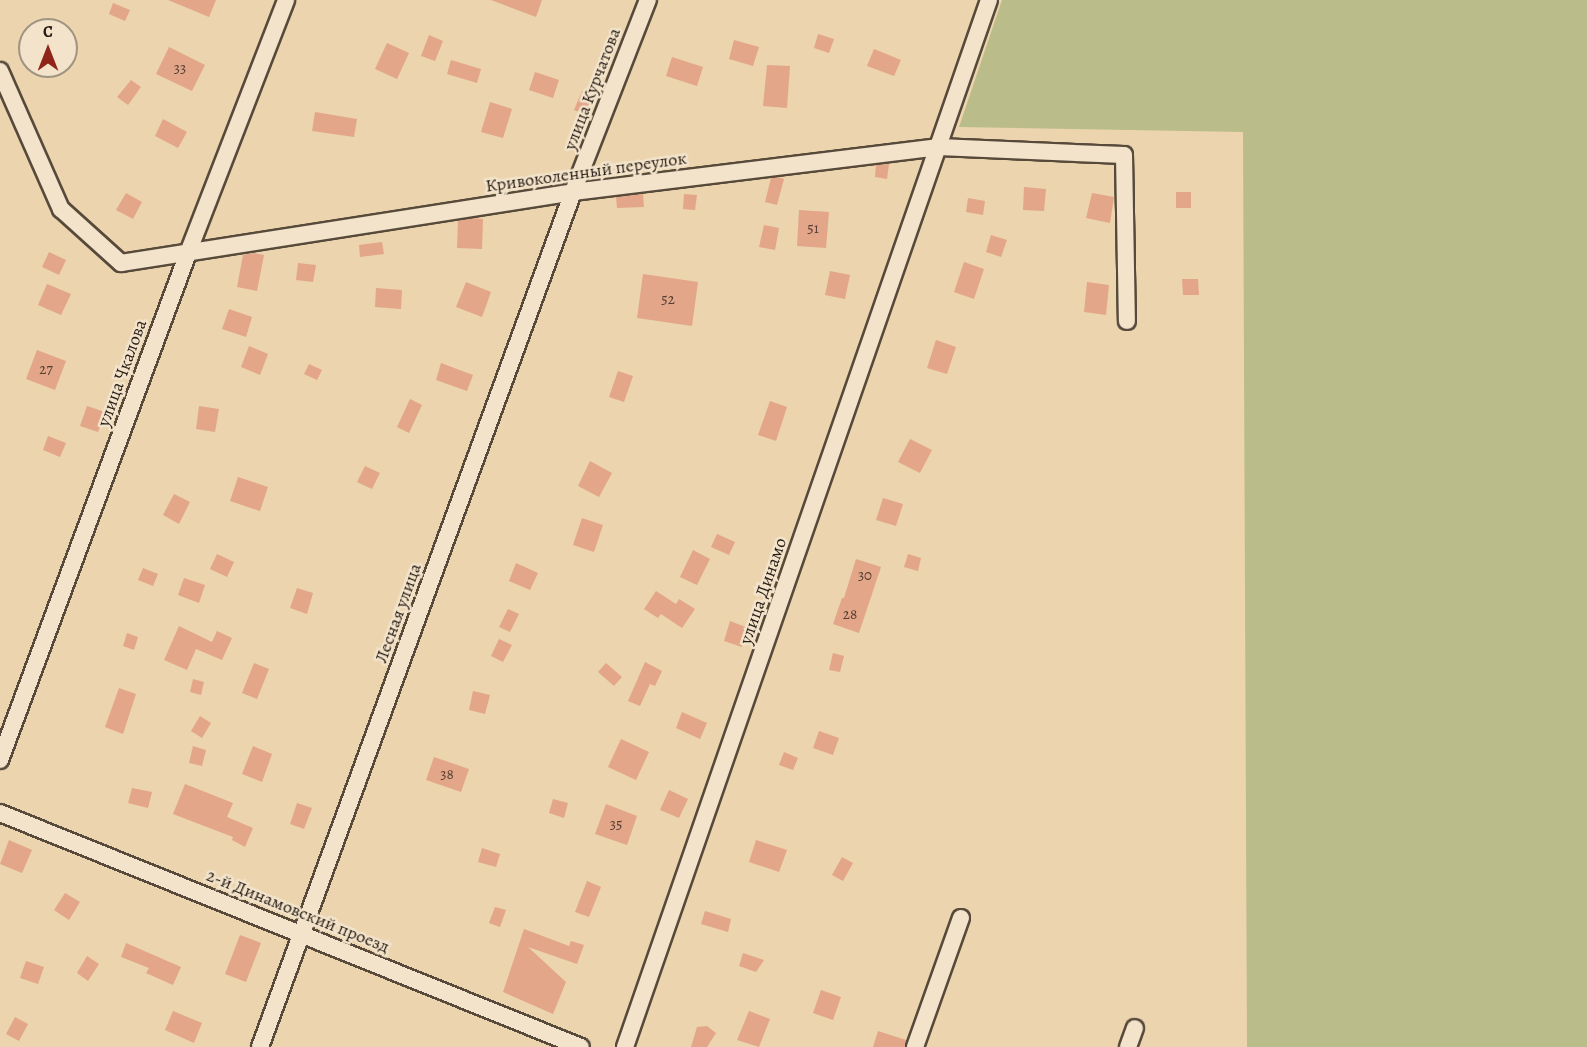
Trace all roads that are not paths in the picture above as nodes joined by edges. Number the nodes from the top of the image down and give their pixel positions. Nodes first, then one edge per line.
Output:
1 (286, 0) edge
2 (648, 0) edge
3 (989, 0) edge
4 (0, 71) edge
5 (939, 147) junction
6 (573, 192) junction
7 (188, 253) junction
8 (1127, 321) dead end
9 (0, 760) edge
10 (0, 813) edge
11 (961, 918) dead end
12 (301, 933) junction
13 (1135, 1028) dead end
14 (260, 1047) edge
15 (581, 1047) edge
16 (625, 1047) edge
17 (915, 1047) edge
18 (1128, 1047) edge

1 - 7 street, улица Чкалова
2 - 6 street, улица Курчатова
3 - 5 street, улица Динамо
4 - 7 street, Кривоколенный переулок
5 - 6 street, Кривоколенный переулок
5 - 8 street, Кривоколенный переулок
5 - 16 street, улица Динамо
6 - 7 street, Кривоколенный переулок
6 - 12 street, Лесная улица
7 - 9 street, улица Чкалова
10 - 12 street, 2-й Динамовский проезд
11 - 17 street
12 - 14 street, Лесная улица
12 - 15 street, 2-й Динамовский проезд
13 - 18 street

